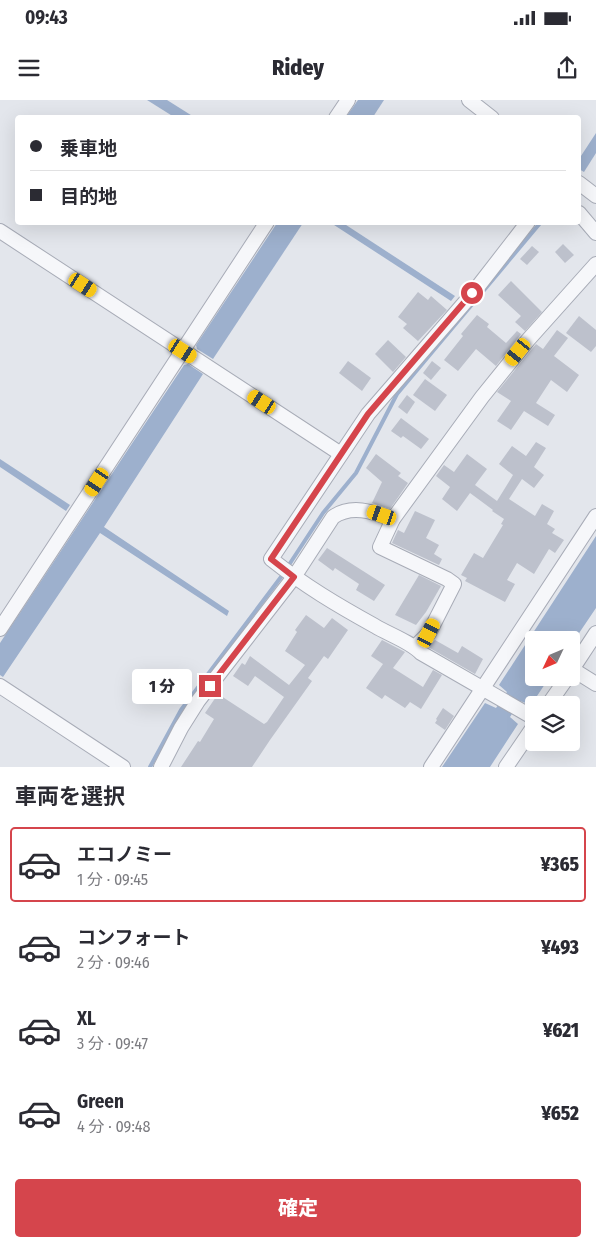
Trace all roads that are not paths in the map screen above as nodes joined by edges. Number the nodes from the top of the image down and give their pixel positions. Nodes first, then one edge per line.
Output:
1 (348, 100) edge
2 (469, 100) edge
3 (338, 115) edge
4 (488, 115) edge
5 (581, 188) edge
6 (596, 196) edge
7 (581, 215) edge
8 (266, 225) edge
9 (526, 225) edge
10 (0, 231) edge
11 (596, 233) edge
12 (596, 264) edge
13 (183, 351) junction
14 (341, 454) junction
15 (596, 516) edge
16 (393, 519) junction
17 (288, 573) junction
18 (0, 629) edge
19 (596, 633) edge
20 (416, 647) junction
21 (580, 657) edge
22 (580, 677) edge
23 (596, 684) edge
24 (0, 686) edge
25 (483, 688) junction
26 (525, 713) edge
27 (525, 739) edge
28 (123, 767) edge
29 (161, 767) edge
30 (431, 767) edge
31 (506, 767) edge

1 - 3 street
2 - 4 street
5 - 6 street
7 - 11 street
8 - 13 street
9 - 14 street
10 - 13 street
12 - 16 street
13 - 14 street
13 - 18 street
14 - 17 street
15 - 25 street
16 - 17 street
16 - 20 street
17 - 20 street
17 - 29 street
19 - 21 street
20 - 25 street
22 - 23 street
24 - 28 street
25 - 26 street
25 - 30 street
27 - 31 street

